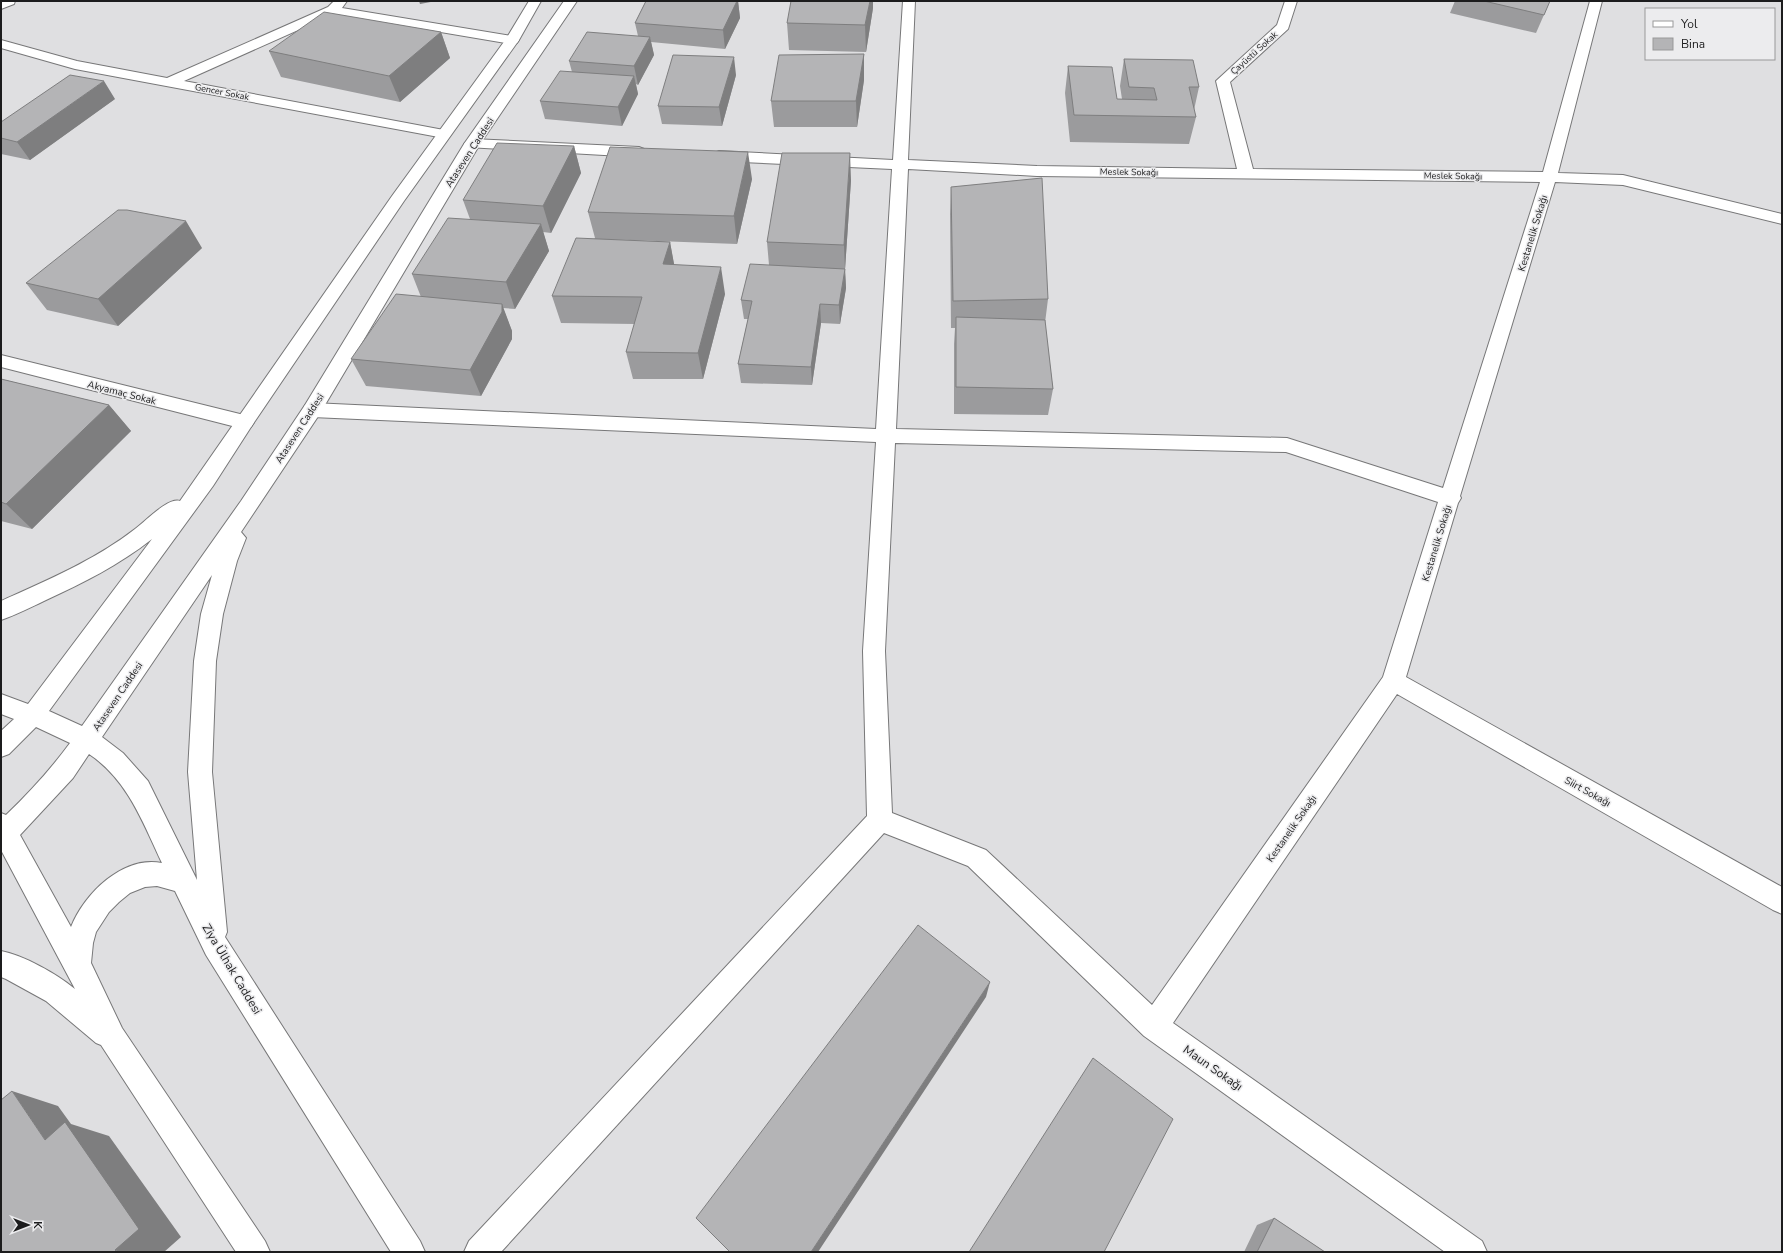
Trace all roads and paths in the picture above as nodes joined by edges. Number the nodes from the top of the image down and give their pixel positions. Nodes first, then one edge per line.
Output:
1 (9, 1) edge
2 (535, 1) edge
3 (571, 1) edge
4 (910, 1) edge
5 (1291, 1) edge
6 (1596, 1) edge
7 (1, 5) edge
8 (337, 5) edge
9 (512, 40) junction
10 (1, 44) edge
11 (168, 82) junction
12 (444, 134) junction
13 (472, 144) junction
14 (654, 153) edge
15 (702, 155) edge
16 (900, 164) junction
17 (1246, 173) junction
18 (1549, 177) junction
19 (1782, 220) edge
20 (1, 362) edge
21 (312, 410) junction
22 (244, 422) junction
23 (885, 436) junction
24 (206, 481) junction
25 (1450, 498) junction
26 (248, 506) junction
27 (1, 611) edge
28 (1393, 681) junction
29 (1, 704) edge
30 (33, 715) junction
31 (86, 740) junction
32 (1, 747) edge
33 (880, 820) junction
34 (2, 832) edge
35 (184, 882) junction
36 (1782, 901) edge
37 (215, 946) junction
38 (1, 964) edge
39 (77, 964) junction
40 (1154, 1026) junction
41 (112, 1038) junction
42 (254, 1252) edge
43 (409, 1252) edge
44 (480, 1252) edge
45 (1471, 1252) edge

1 - 7 street
2 - 9 street
3 - 13 street, Ataseven Caddesi
4 - 16 street
5 - 17 street, Çayüstü Sokak
6 - 18 street, Kestanelik Sokağı
8 - 9 street
8 - 11 street
9 - 12 street
10 - 11 street, Gencer Sokak
11 - 12 street, Gencer Sokak
12 - 22 street
13 - 14 street
13 - 21 street, Ataseven Caddesi
15 - 16 street, Meslek Sokağı
16 - 17 street, Meslek Sokağı
16 - 23 street
17 - 18 street, Meslek Sokağı
18 - 19 street, Meslek Sokağı
18 - 25 street, Kestanelik Sokağı
20 - 22 street, Akyamaç Sokak
21 - 23 street
21 - 26 street, Ataseven Caddesi
22 - 24 street
23 - 25 street
23 - 33 street
24 - 27 street
24 - 30 street
25 - 28 street, Kestanelik Sokağı
26 - 31 street, Ataseven Caddesi
26 - 37 street
28 - 36 street, Siirt Sokağı
28 - 40 street, Kestanelik Sokağı
29 - 30 street, Ziya Ülhak Caddesi
30 - 31 street, Ziya Ülhak Caddesi
30 - 32 street
31 - 34 street, Ataseven Caddesi
31 - 35 street, Ziya Ülhak Caddesi
33 - 40 street, Maun Sokağı
33 - 44 street
34 - 39 street
35 - 37 street, Ziya Ülhak Caddesi
35 - 39 street
37 - 43 street, Ziya Ülhak Caddesi
38 - 41 street
39 - 41 street
40 - 45 street, Maun Sokağı
41 - 42 street

